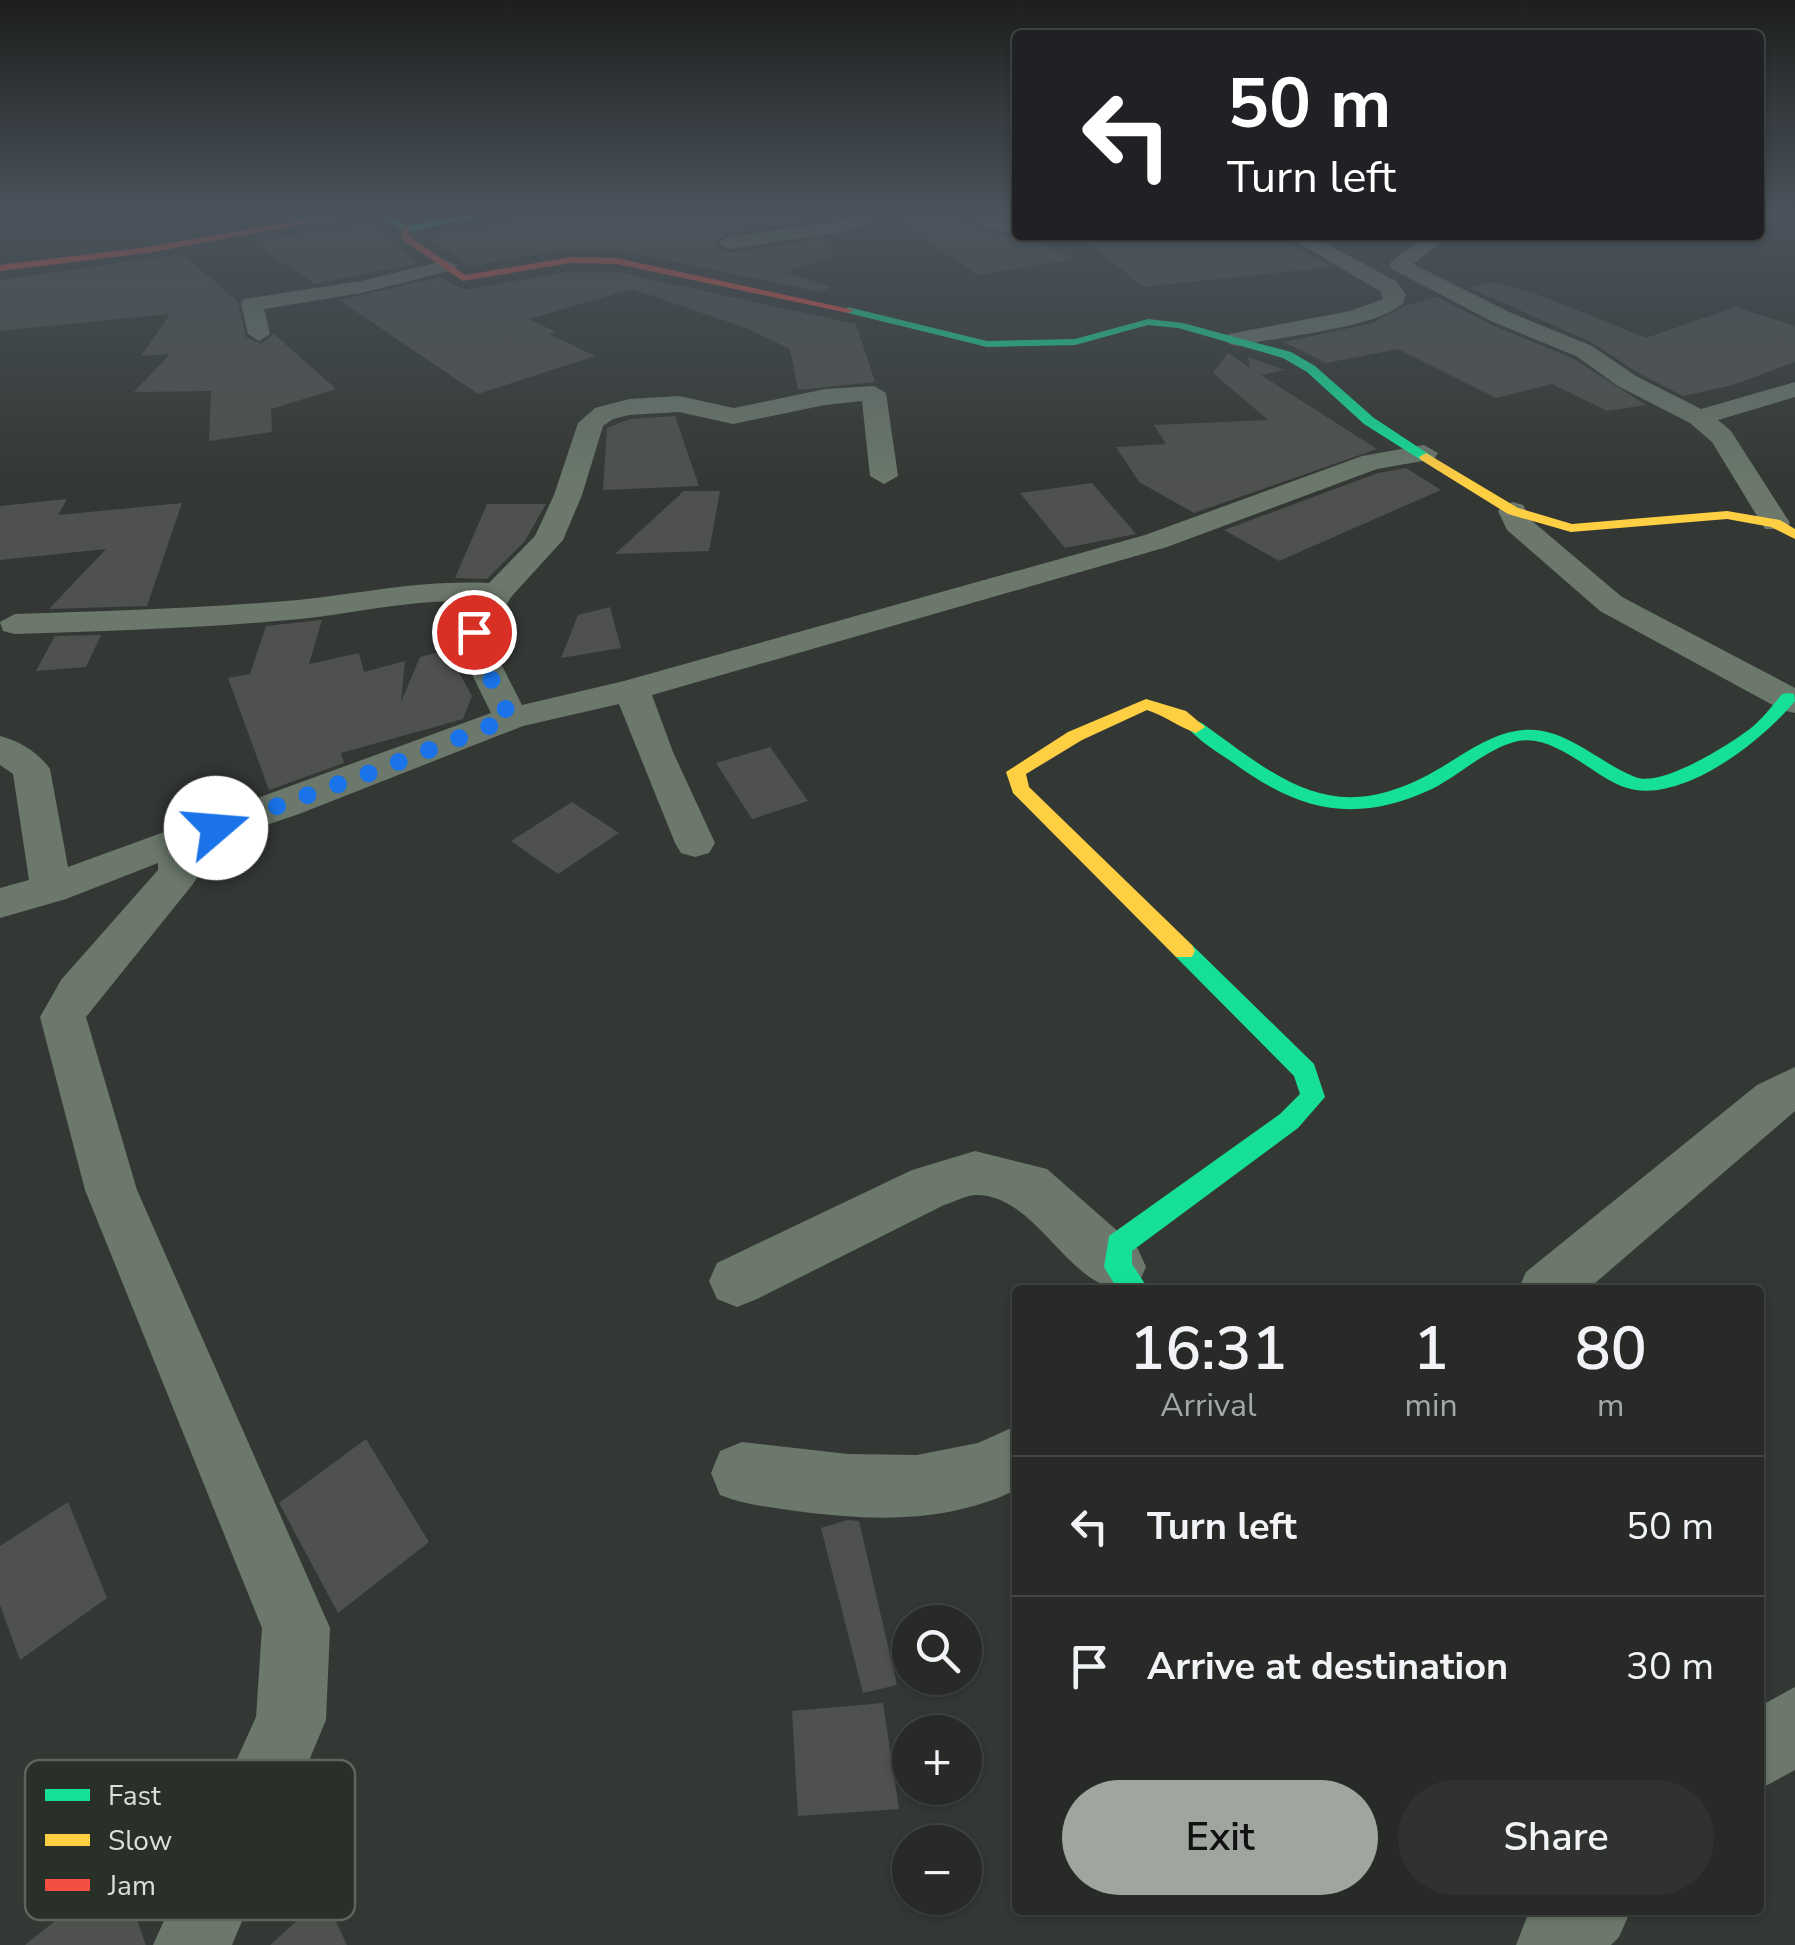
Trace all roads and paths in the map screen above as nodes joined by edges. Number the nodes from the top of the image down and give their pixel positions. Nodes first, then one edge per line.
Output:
1 (260, 303) edge
2 (818, 303) edge
3 (1392, 303) edge
4 (1475, 303) edge
5 (260, 334) dead end
6 (1237, 339) junction
7 (1795, 388) edge
8 (1699, 418) junction
9 (1424, 453) junction
10 (884, 476) dead end
11 (1513, 512) junction
12 (1785, 529) edge
13 (496, 592) junction
14 (5, 633) edge
15 (632, 690) junction
16 (1792, 700) edge
17 (510, 718) junction
18 (0, 747) edge
19 (181, 839) junction
20 (695, 843) dead end
21 (26, 896) edge
22 (1795, 1087) edge
23 (1126, 1278) edge
24 (737, 1281) dead end
25 (1552, 1285) edge
26 (1012, 1459) edge
27 (742, 1473) dead end
28 (1795, 1722) edge
29 (1764, 1749) edge
30 (273, 1760) edge
31 (203, 1920) edge
32 (192, 1945) edge

1 - 5 street
2 - 6 street
3 - 6 street
4 - 8 street
6 - 9 street
7 - 8 street
8 - 12 street
9 - 11 street
9 - 15 street
10 - 13 street
11 - 12 street
11 - 16 street
13 - 14 street
13 - 17 street
15 - 17 street
15 - 20 street
16 - 23 street
17 - 19 street
18 - 21 street
19 - 21 street
19 - 30 street
22 - 25 street
23 - 24 street
26 - 27 street
28 - 29 street
31 - 32 street

